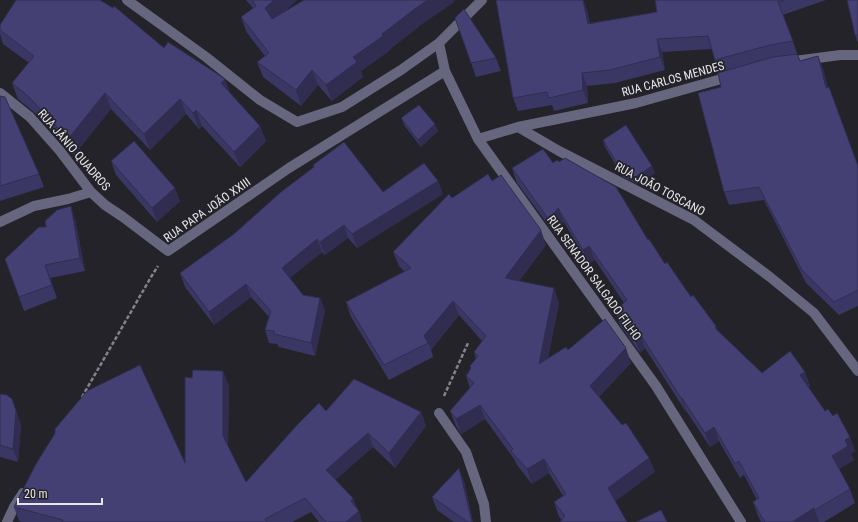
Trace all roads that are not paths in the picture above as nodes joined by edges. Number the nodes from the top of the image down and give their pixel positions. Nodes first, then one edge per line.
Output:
1 (127, 0) edge
2 (482, 0) edge
3 (439, 44) junction
4 (858, 55) edge
5 (776, 64) edge
6 (445, 71) junction
7 (739, 74) edge
8 (0, 93) edge
9 (518, 127) junction
10 (478, 139) junction
11 (91, 192) junction
12 (0, 222) edge
13 (168, 251) joint
14 (858, 371) edge
15 (439, 413) road end
16 (30, 483) edge
17 (6, 522) edge
18 (486, 522) edge
19 (741, 522) edge

1 - 3 street
2 - 3 street
3 - 6 street, RUA SENADOR SALGADO FILHO
4 - 5 street
6 - 10 street, RUA SENADOR SALGADO FILHO
6 - 13 street, RUA PAPA JOÃO XXIII
7 - 9 street, RUA CARLOS MENDES
8 - 11 street, RUA JÂNIO QUADROS
9 - 10 street
9 - 14 street, RUA JOÃO TOSCANO
10 - 19 street, RUA SENADOR SALGADO FILHO
11 - 12 street
11 - 13 street, RUA JÂNIO QUADROS
15 - 18 street
16 - 17 street

